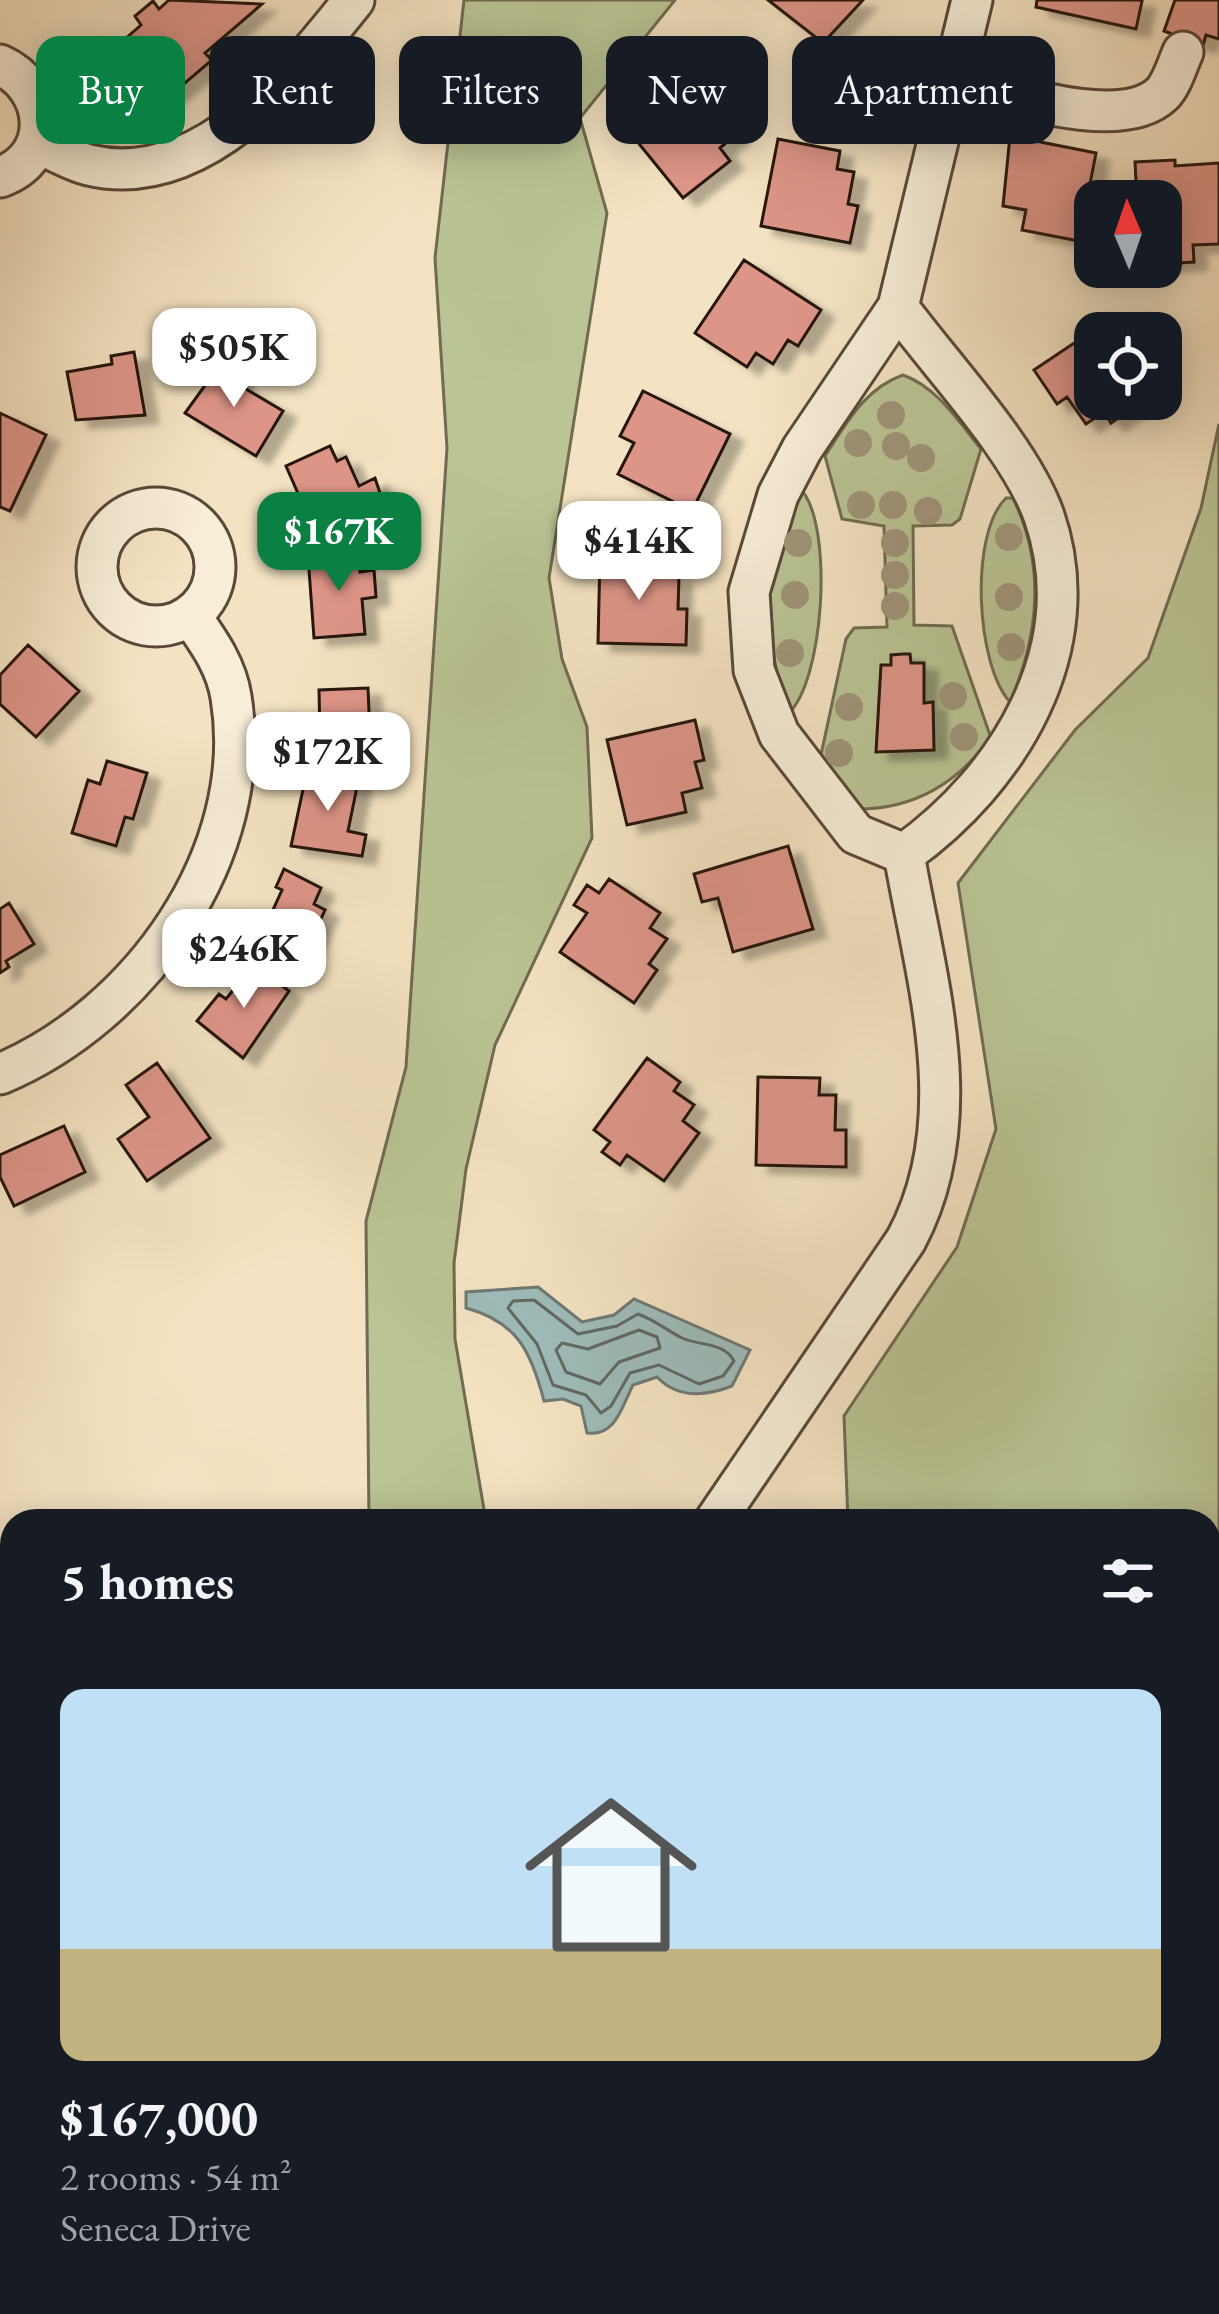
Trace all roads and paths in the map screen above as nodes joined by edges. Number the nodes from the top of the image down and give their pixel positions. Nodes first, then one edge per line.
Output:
1 (354, 0) edge
2 (972, 0) edge
3 (963, 36) edge
4 (1183, 52) dead end
5 (0, 65) edge
6 (36, 96) edge
7 (1055, 105) edge
8 (37, 144) edge
9 (42, 144) edge
10 (937, 144) edge
11 (0, 177) edge
12 (898, 307) junction
13 (190, 615) dead end
14 (904, 854) junction
15 (0, 1074) edge
16 (723, 1509) edge

1 - 9 street
2 - 3 street
4 - 7 street
5 - 6 street
8 - 11 street
10 - 12 street
12 - 14 street
12 - 14 street
13 - 15 street
14 - 16 street

